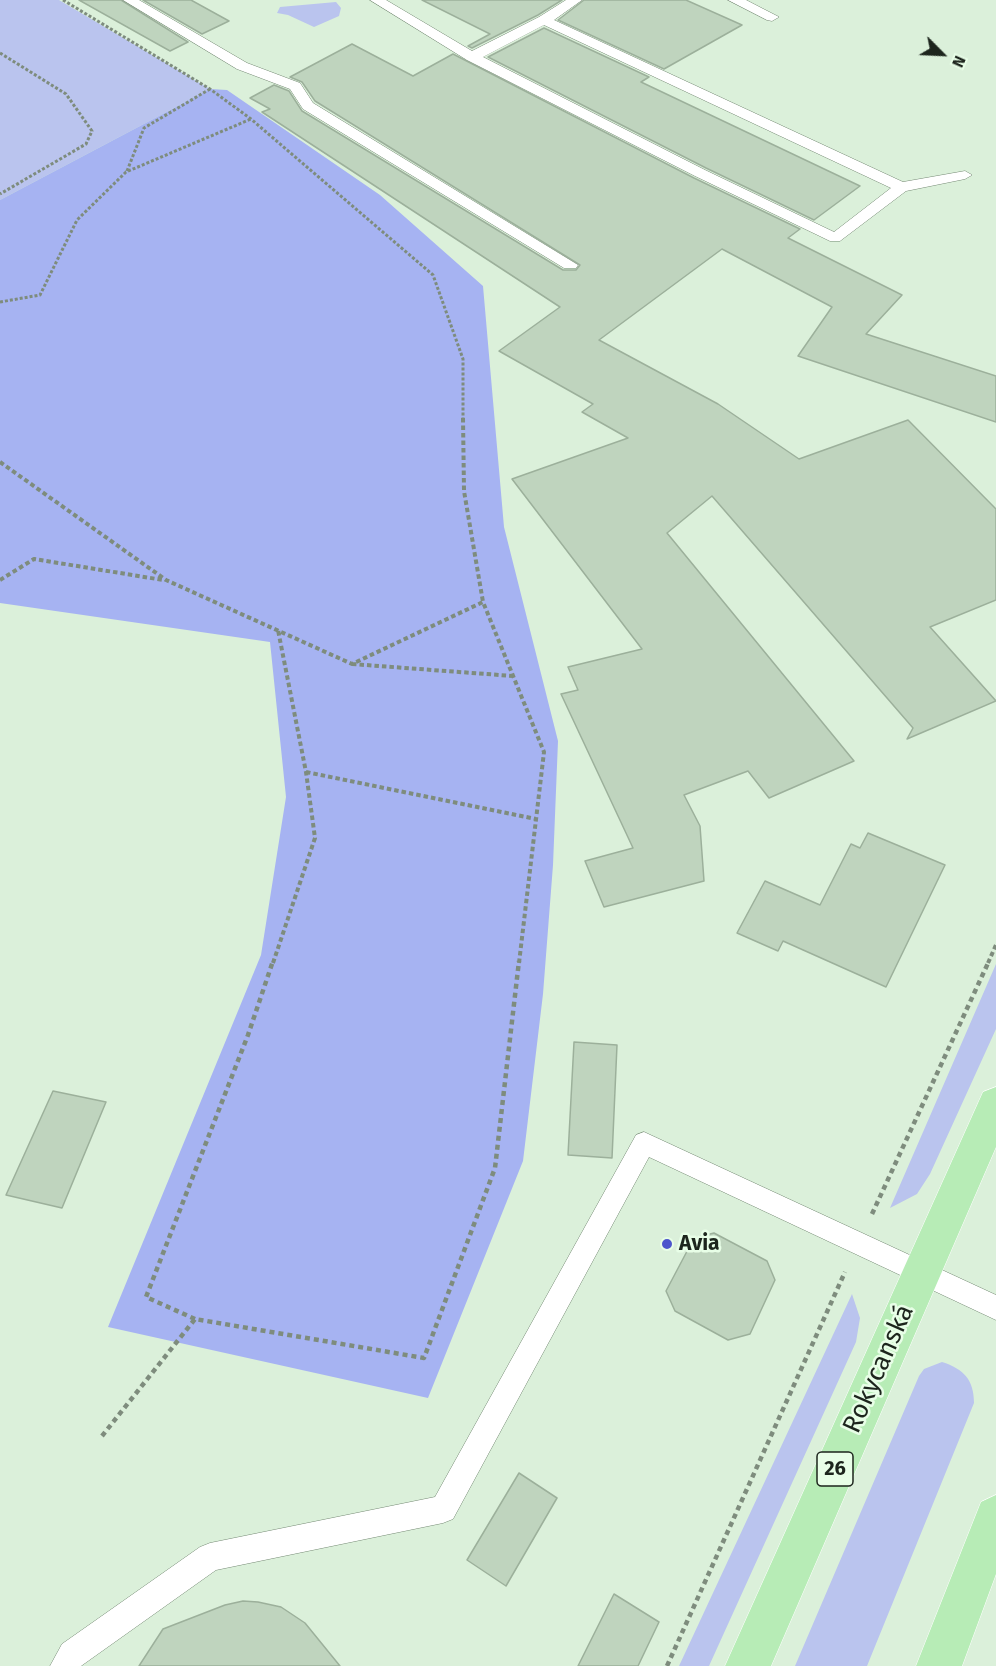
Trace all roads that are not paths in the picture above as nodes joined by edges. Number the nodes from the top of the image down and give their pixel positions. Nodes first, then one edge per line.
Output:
1 (130, 0) edge
2 (377, 0) edge
3 (575, 0) edge
4 (735, 0) edge
5 (772, 17) dead end
6 (544, 20) junction
7 (472, 57) junction
8 (965, 175) dead end
9 (901, 187) junction
10 (570, 265) dead end
11 (996, 1104) edge
12 (922, 1272) junction
13 (996, 1308) edge
14 (996, 1516) edge
15 (64, 1666) edge
16 (748, 1666) edge
17 (939, 1666) edge

1 - 10 lane
2 - 7 lane
3 - 6 lane
4 - 5 lane
6 - 7 lane
6 - 9 lane
7 - 9 lane
8 - 9 lane
11 - 12 main road, Rokycanská / 26
12 - 13 lane
12 - 15 lane
12 - 16 main road, Rokycanská / 26
14 - 17 main road

